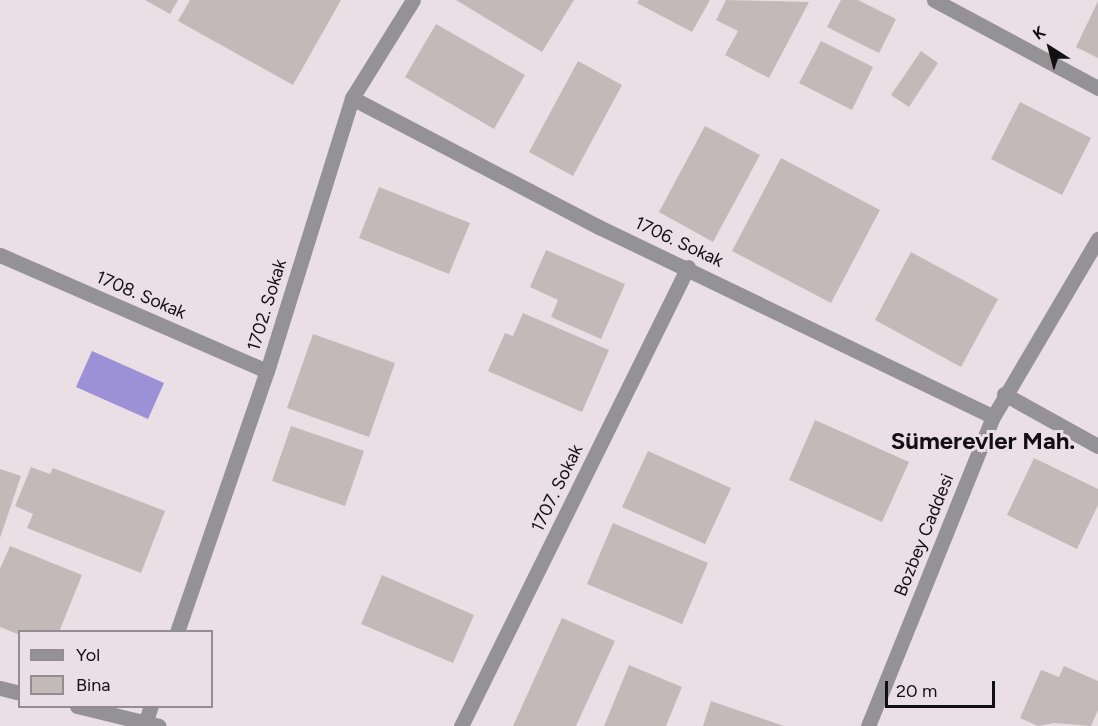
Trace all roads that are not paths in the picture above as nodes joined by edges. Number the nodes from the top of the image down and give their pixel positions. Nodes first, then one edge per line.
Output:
1 (413, 0) edge
2 (934, 0) edge
3 (1098, 88) edge
4 (352, 98) junction
5 (1098, 239) edge
6 (0, 255) edge
7 (688, 267) junction
8 (267, 371) junction
9 (1004, 394) junction
10 (993, 417) junction
11 (1098, 446) edge
12 (178, 630) edge
13 (0, 688) edge
14 (18, 692) edge
15 (85, 708) edge
16 (152, 708) edge
17 (150, 725) edge
18 (461, 726) edge
19 (868, 726) edge

1 - 4 street, 1702. Sokak
2 - 3 street
4 - 7 street, 1706. Sokak
4 - 8 street, 1702. Sokak
5 - 9 street, Bozbey Caddesi
6 - 8 street, 1708. Sokak
7 - 10 street, 1706. Sokak
7 - 18 street, 1707. Sokak
8 - 12 street, 1702. Sokak
9 - 10 street, Bozbey Caddesi
9 - 11 street
10 - 19 street, Bozbey Caddesi
13 - 14 street
15 - 17 street
16 - 17 street

